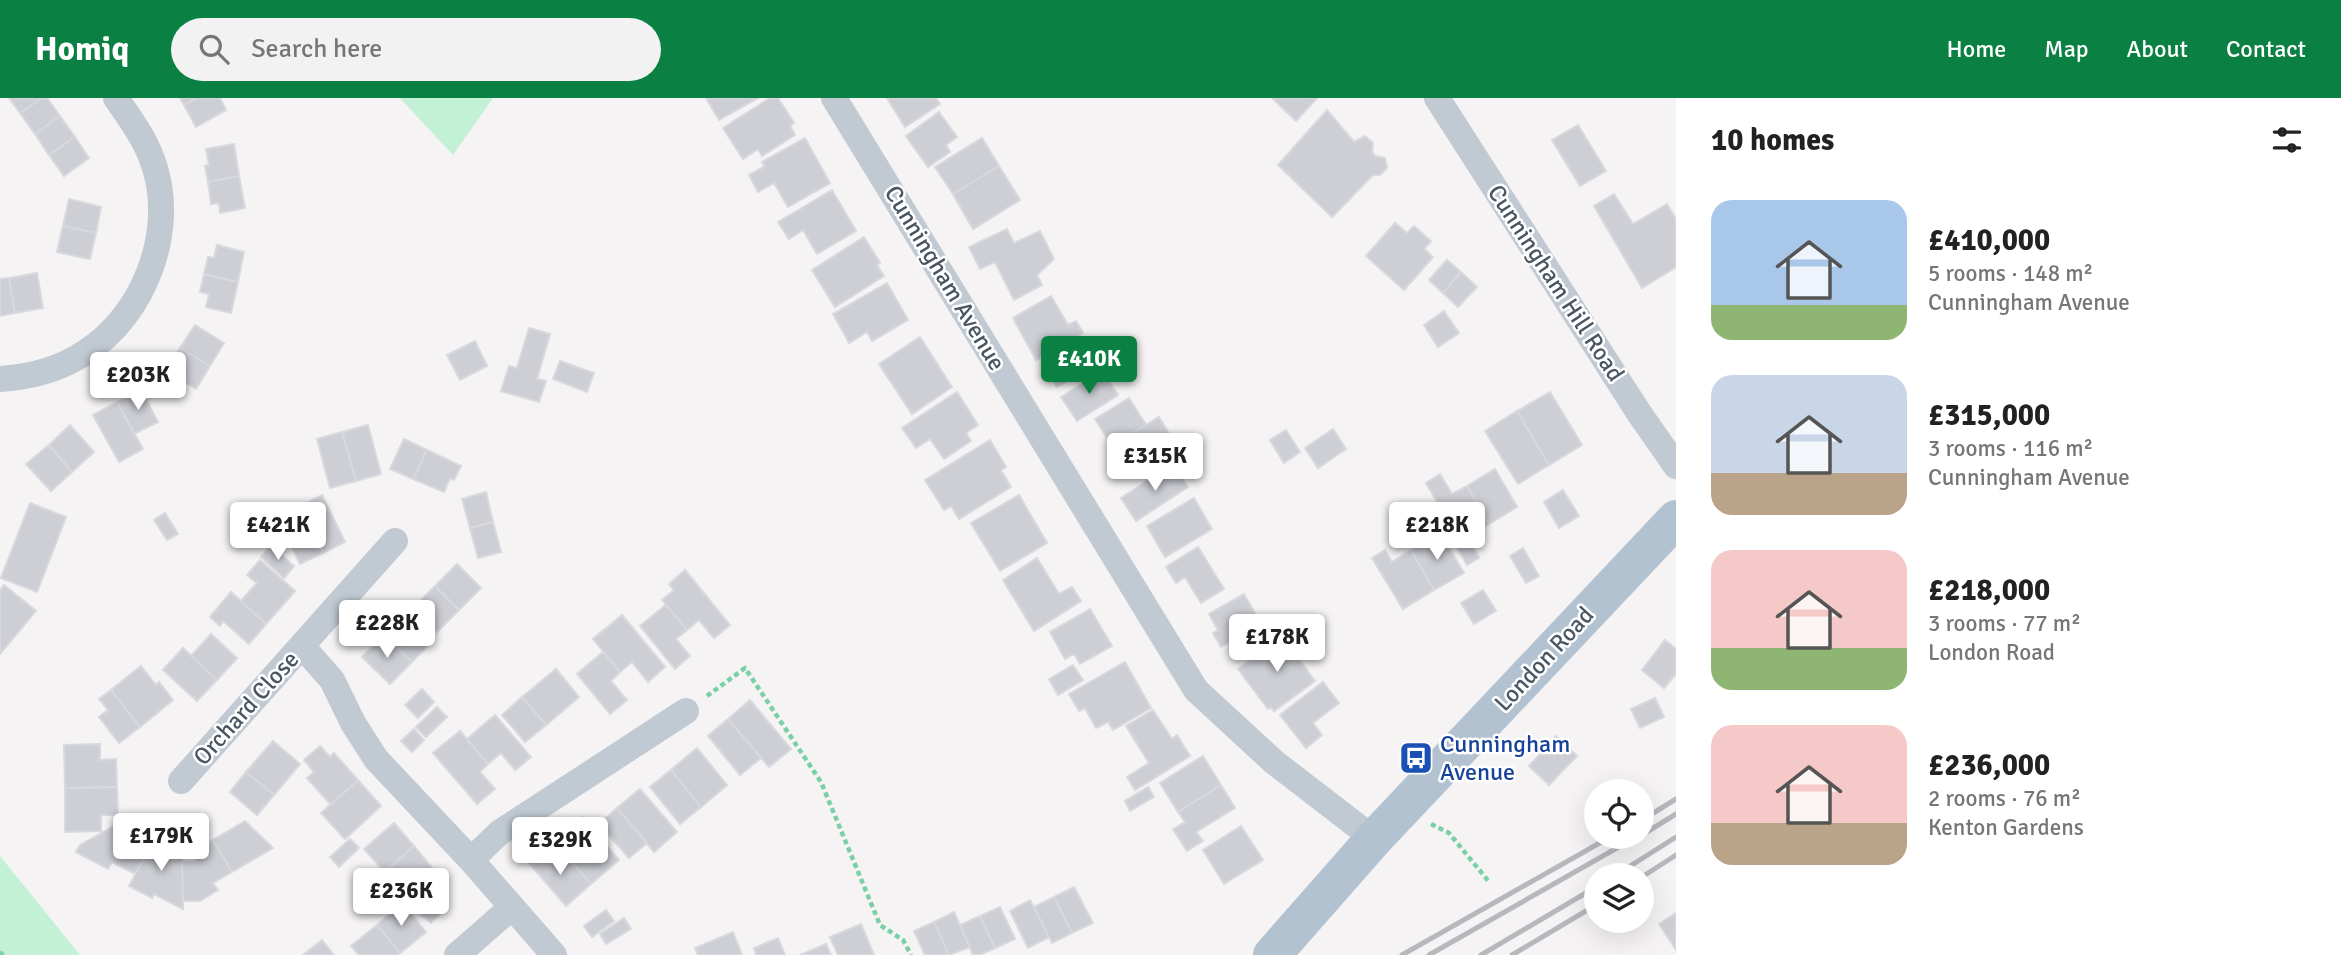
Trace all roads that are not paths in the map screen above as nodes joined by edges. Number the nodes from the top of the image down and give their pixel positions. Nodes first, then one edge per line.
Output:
1 (116, 98) edge
2 (834, 98) edge
3 (1437, 98) edge
4 (0, 379) edge
5 (1676, 466) edge
6 (1676, 519) edge
7 (395, 541) dead end
8 (302, 646) junction
9 (686, 711) road end
10 (181, 781) dead end
11 (1374, 839) junction
12 (471, 860) junction
13 (512, 907) junction
14 (457, 955) edge
15 (554, 955) edge
16 (1272, 955) edge

1 - 4 street
2 - 11 street, Cunningham Avenue
3 - 5 street, Cunningham Hill Road
6 - 11 main road, London Road
7 - 8 street, Orchard Close
8 - 10 street, Orchard Close
8 - 12 street
9 - 12 street
11 - 16 main road, London Road
12 - 13 street
13 - 14 street
13 - 15 street

